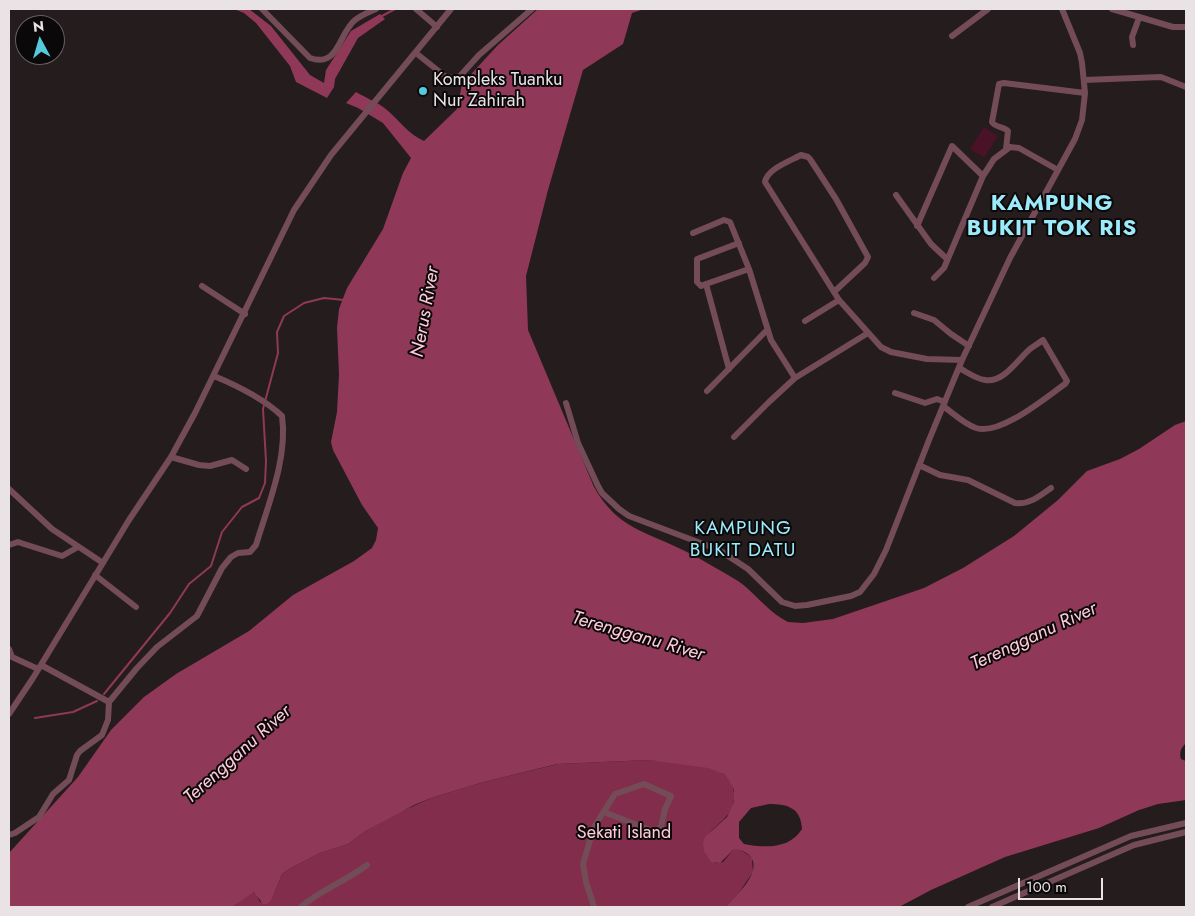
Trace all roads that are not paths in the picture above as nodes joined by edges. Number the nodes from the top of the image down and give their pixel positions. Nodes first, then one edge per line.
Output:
1 (262, 9) edge
2 (376, 9) edge
3 (416, 9) edge
4 (451, 9) edge
5 (532, 9) edge
6 (988, 9) edge
7 (1062, 9) edge
8 (1112, 9) edge
9 (1139, 18) junction
10 (1186, 26) edge
11 (436, 27) junction
12 (952, 36) dead end
13 (1133, 45) dead end
14 (416, 53) junction
15 (1084, 80) junction
16 (1186, 88) edge
17 (1085, 93) junction
18 (1006, 149) junction
19 (1058, 170) junction
20 (983, 176) junction
21 (896, 195) dead end
22 (917, 226) junction
23 (693, 233) dead end
24 (739, 243) junction
25 (947, 259) junction
26 (749, 269) junction
27 (934, 278) dead end
28 (706, 284) junction
29 (202, 286) dead end
30 (835, 291) junction
31 (840, 300) junction
32 (914, 313) dead end
33 (245, 314) junction
34 (805, 321) dead end
35 (767, 330) junction
36 (868, 334) junction
37 (969, 346) junction
38 (962, 360) junction
39 (959, 368) junction
40 (729, 369) junction
41 (214, 376) junction
42 (795, 378) junction
43 (707, 391) dead end
44 (895, 393) dead end
45 (566, 403) dead end
46 (944, 404) junction
47 (734, 437) dead end
48 (171, 457) junction
49 (919, 465) junction
50 (246, 468) dead end
51 (1051, 488) dead end
52 (9, 489) edge
53 (9, 545) edge
54 (78, 547) junction
55 (103, 563) junction
56 (95, 575) junction
57 (136, 607) dead end
58 (9, 649) edge
59 (39, 667) junction
60 (109, 702) junction
61 (11, 708) edge
62 (9, 714) edge
63 (604, 812) dead end
64 (1186, 823) edge
65 (1186, 832) edge
66 (9, 835) edge
67 (366, 865) dead end
68 (301, 907) edge
69 (594, 907) edge
70 (968, 907) edge
71 (992, 907) edge

1 - 2 street
3 - 11 street
4 - 11 street
5 - 14 street
6 - 12 street
7 - 15 street
8 - 9 street
9 - 10 street
9 - 13 street
11 - 14 street
14 - 33 street
15 - 16 street
15 - 17 street
17 - 18 street
17 - 19 street
18 - 19 street
18 - 20 street
19 - 37 street
20 - 22 street
20 - 25 street
21 - 22 street
22 - 25 street
23 - 24 street
24 - 26 street
24 - 28 street
25 - 27 street
26 - 28 street
26 - 35 street
28 - 40 street
29 - 33 street
30 - 30 street
30 - 31 street
31 - 34 street
31 - 36 street
32 - 37 street
33 - 41 street
35 - 40 street
35 - 42 street
36 - 38 street
36 - 42 street
37 - 38 street
38 - 39 street
39 - 46 street
39 - 46 street
40 - 43 street
41 - 48 street
41 - 60 street
42 - 47 street
44 - 46 street
45 - 49 street
46 - 49 street
48 - 50 street
48 - 55 street
49 - 51 street
52 - 54 street
53 - 54 street
54 - 55 street
55 - 56 street
56 - 57 street
56 - 59 street
58 - 59 street
59 - 60 street
59 - 61 street
60 - 66 street
61 - 62 street
63 - 69 street
64 - 70 street
65 - 71 street
67 - 68 street

